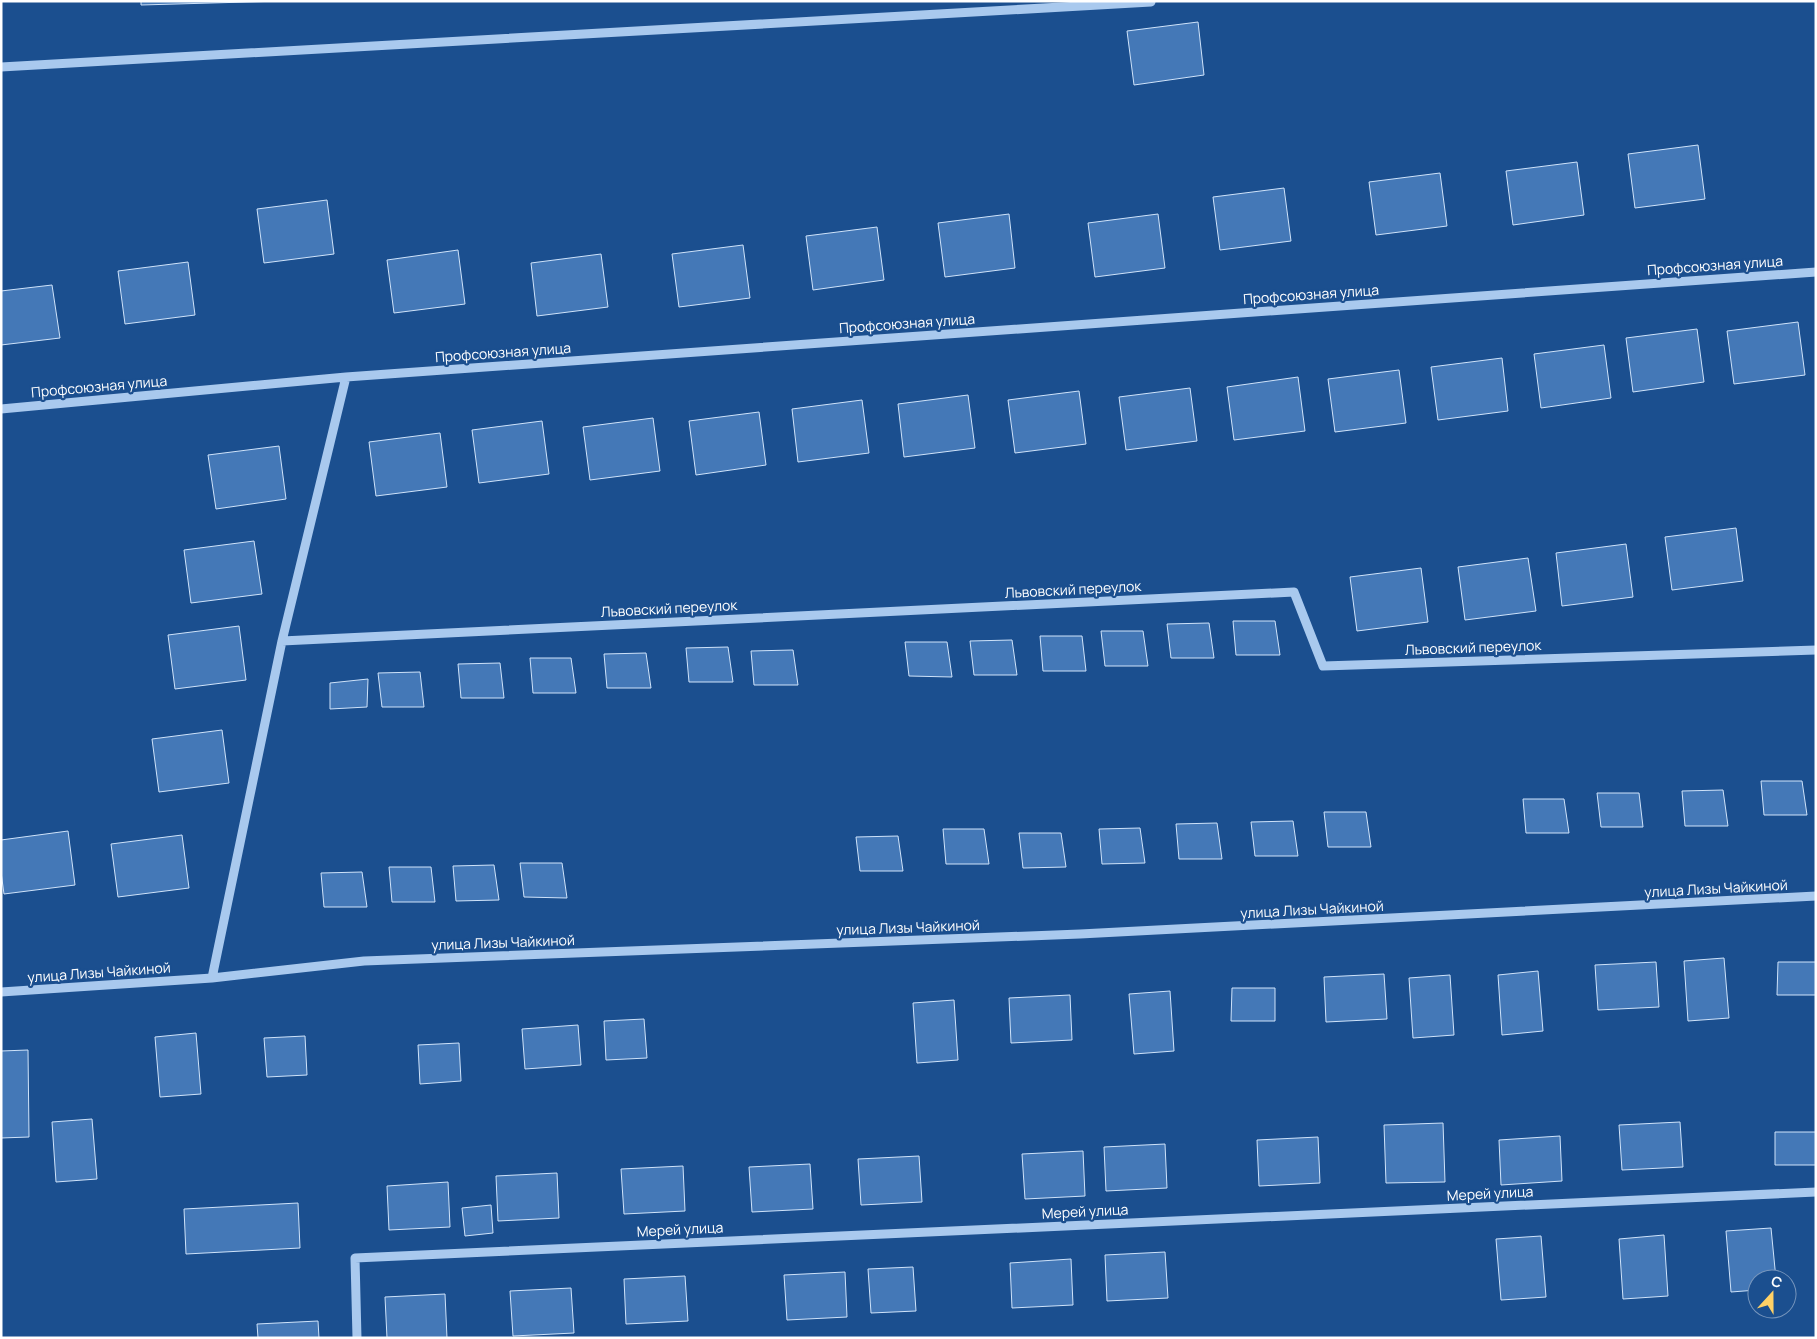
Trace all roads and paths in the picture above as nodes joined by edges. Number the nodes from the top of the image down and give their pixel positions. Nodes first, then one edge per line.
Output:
1 (1151, 2) edge
2 (1, 67) edge
3 (1816, 272) edge
4 (346, 376) junction
5 (1, 410) edge
6 (282, 641) junction
7 (1816, 650) edge
8 (1816, 896) edge
9 (212, 978) junction
10 (1, 992) edge
11 (1816, 1192) edge
12 (357, 1338) edge

1 - 2 street
3 - 4 street, Профсоюзная улица
4 - 5 street, Профсоюзная улица
4 - 6 street
6 - 7 street, Львовский переулок
6 - 9 street
8 - 9 street, улица Лизы Чайкиной
9 - 10 street, улица Лизы Чайкиной
11 - 12 street, Мерей улица

